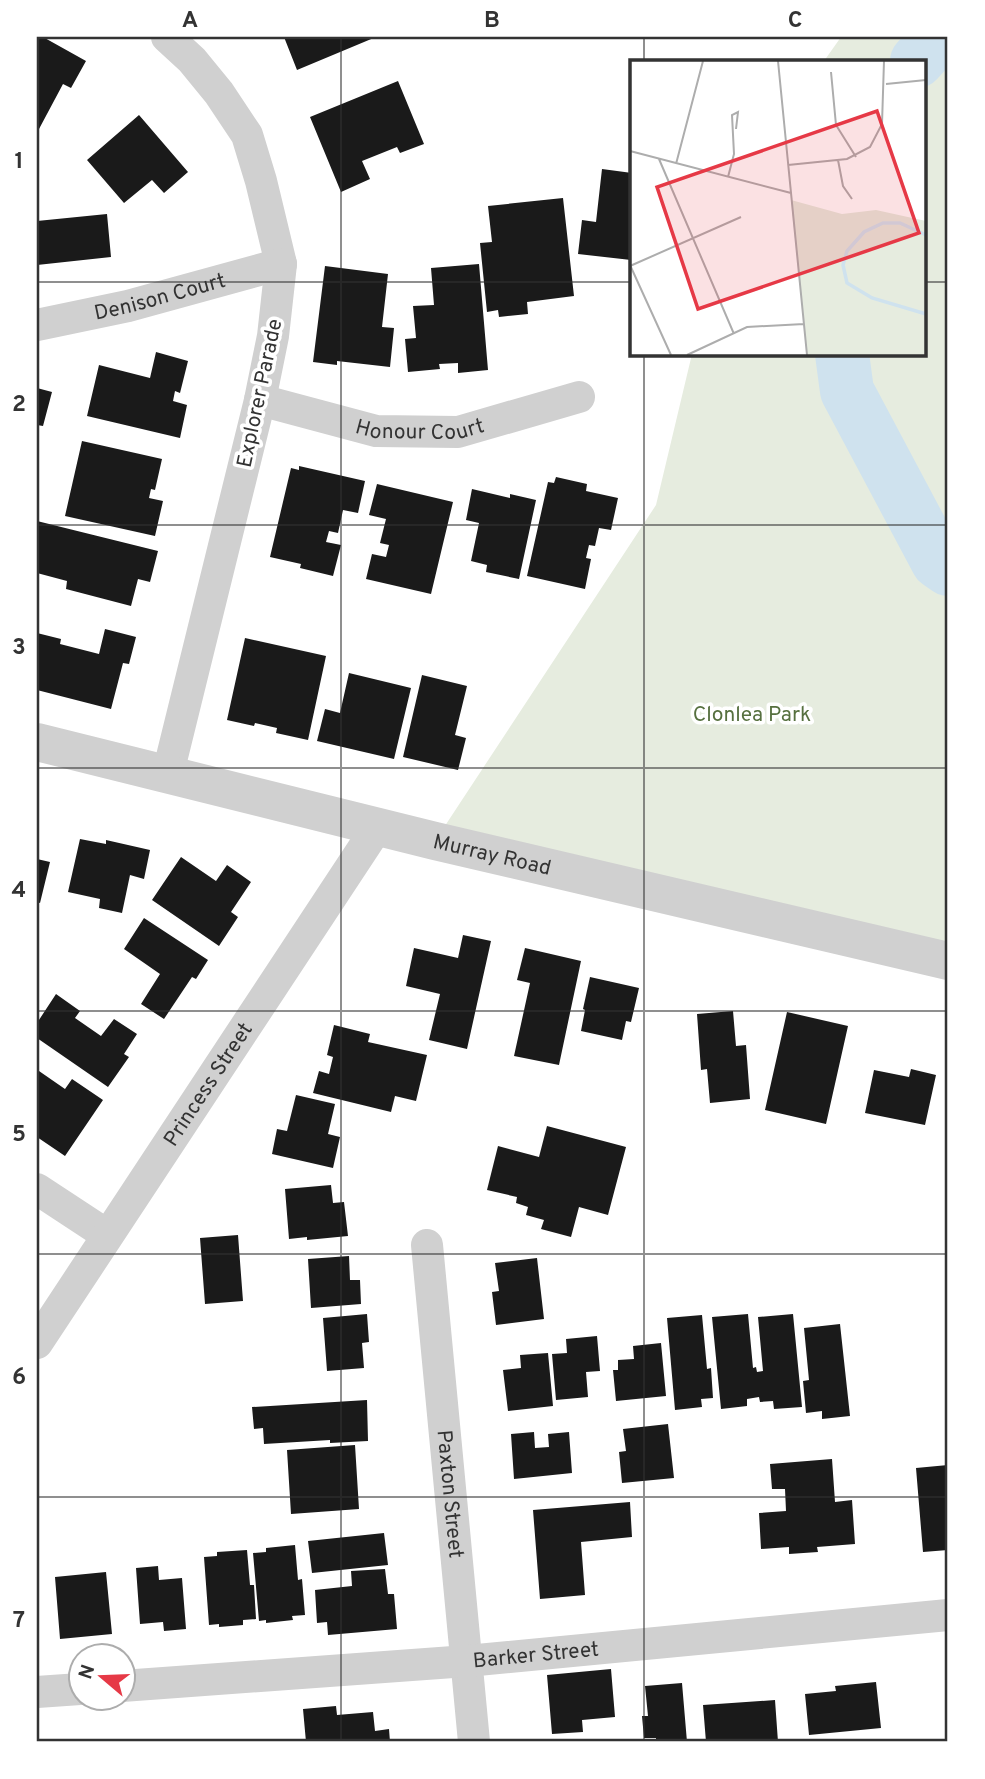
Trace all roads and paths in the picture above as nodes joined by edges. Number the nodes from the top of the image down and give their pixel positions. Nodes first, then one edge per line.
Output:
1 (167, 37) edge
2 (281, 264) junction
3 (37, 325) edge
4 (579, 397) dead end
5 (260, 400) junction
6 (37, 742) edge
7 (168, 773) junction
8 (378, 826) junction
9 (948, 961) edge
10 (37, 1189) edge
11 (107, 1235) junction
12 (427, 1245) dead end
13 (37, 1343) edge
14 (948, 1615) edge
15 (467, 1661) junction
16 (136, 1685) edge
17 (66, 1690) edge
18 (37, 1692) edge
19 (474, 1742) edge

1 - 2 street, Explorer Parade
2 - 3 street, Denison Court
2 - 5 street, Explorer Parade
4 - 5 street, Honour Court
5 - 7 street, Explorer Parade
6 - 7 street, Murray Road
7 - 8 street, Murray Road
8 - 9 street, Murray Road
8 - 11 street, Princess Street
10 - 11 street
11 - 13 street, Princess Street
12 - 15 street, Paxton Street
14 - 15 street, Barker Street
15 - 16 street, Barker Street
15 - 19 street, Paxton Street
17 - 18 street

